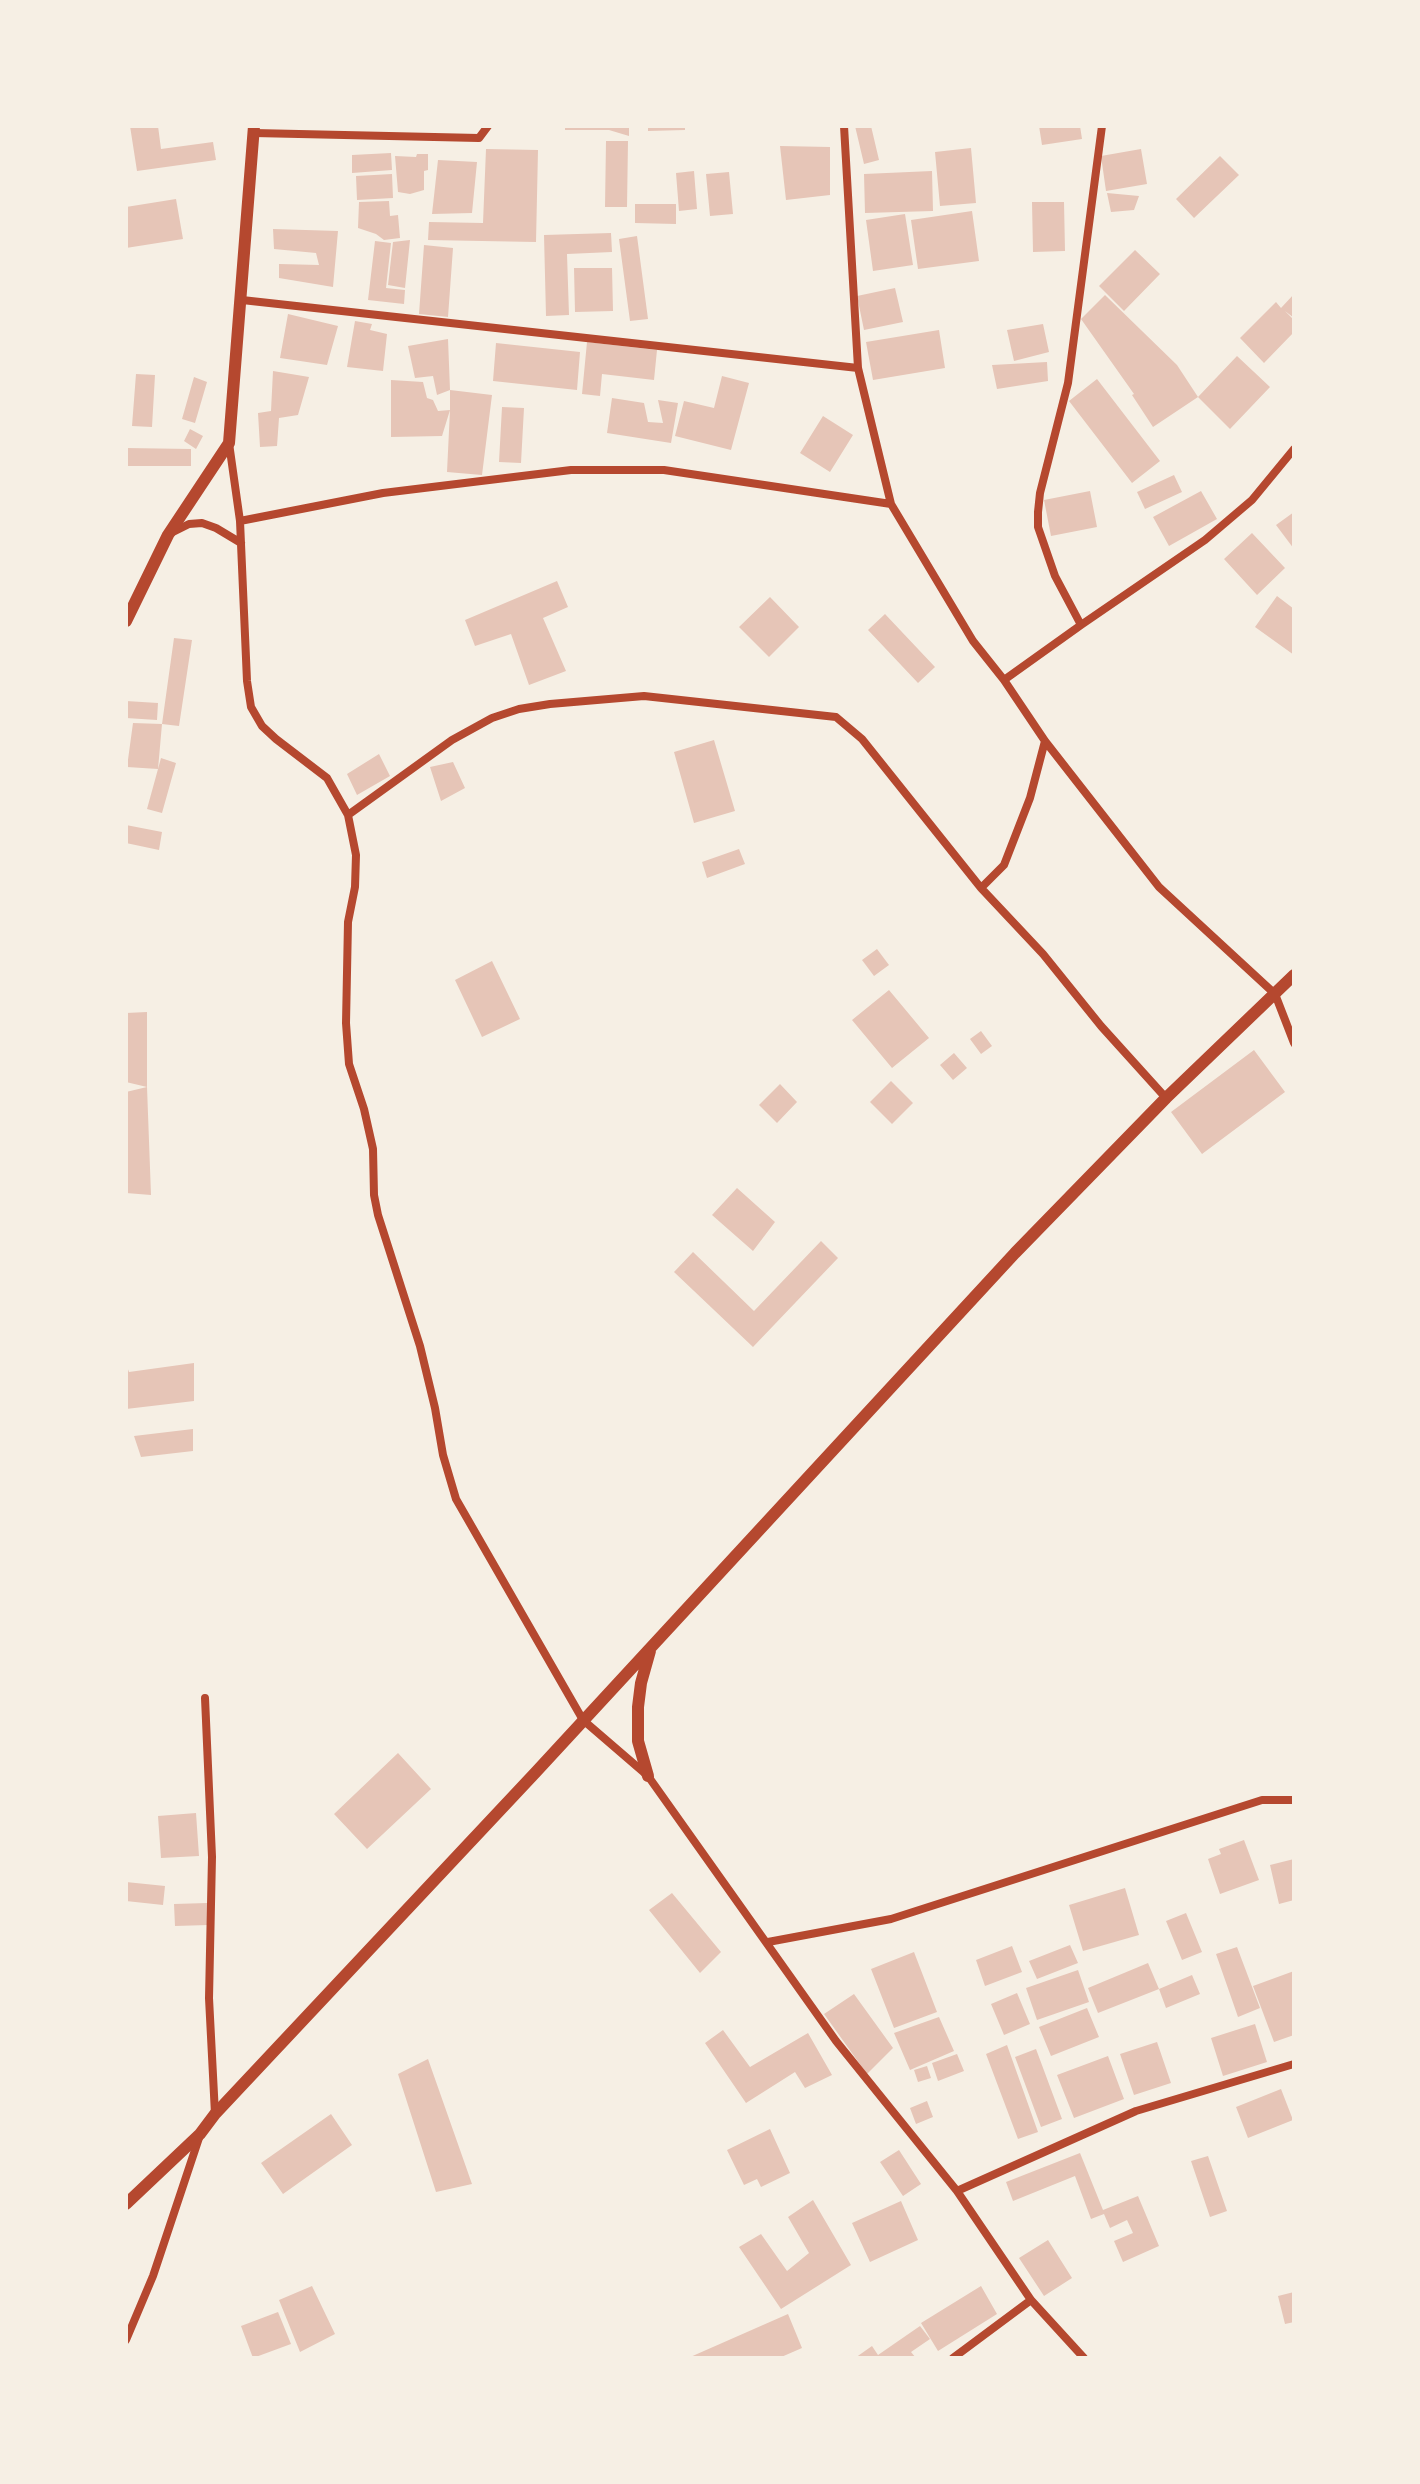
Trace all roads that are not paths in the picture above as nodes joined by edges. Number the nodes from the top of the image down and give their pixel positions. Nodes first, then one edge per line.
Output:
1 (488, 126) edge
2 (844, 126) edge
3 (1102, 126) edge
4 (254, 130) edge
5 (242, 300) junction
6 (858, 368) junction
7 (229, 443) junction
8 (1294, 449) edge
9 (891, 504) junction
10 (240, 521) junction
11 (168, 535) junction
12 (241, 543) junction
13 (126, 621) edge
14 (1081, 625) junction
15 (1004, 680) junction
16 (1045, 741) junction
17 (348, 815) junction
18 (981, 888) junction
19 (1294, 975) edge
20 (1275, 994) junction
21 (1294, 1043) edge
22 (1166, 1098) junction
23 (652, 1645) junction
24 (205, 1698) dead end
25 (583, 1720) junction
26 (648, 1776) junction
27 (1294, 1800) edge
28 (768, 1942) junction
29 (1294, 2064) edge
30 (215, 2114) junction
31 (200, 2134) junction
32 (957, 2191) junction
33 (126, 2204) edge
34 (1031, 2300) junction
35 (126, 2340) edge
36 (953, 2358) edge
37 (1084, 2358) edge

1 - 4 street
2 - 6 street
3 - 14 street
4 - 5 street
5 - 6 street
5 - 7 street
6 - 9 street
7 - 10 street
7 - 11 street
8 - 14 street
9 - 10 street
9 - 15 street
10 - 12 street
11 - 12 street
11 - 13 street
12 - 17 street
14 - 15 street
15 - 16 street
16 - 18 street
16 - 20 street
17 - 18 street
17 - 25 street
18 - 22 street
19 - 20 street
20 - 21 street
20 - 22 street
22 - 23 street
23 - 25 street
23 - 26 street
24 - 30 street
25 - 26 street
25 - 30 street
26 - 28 street
27 - 28 street
28 - 32 street
29 - 32 street
30 - 31 street
31 - 33 street
31 - 35 street
32 - 34 street
34 - 36 street
34 - 37 street

